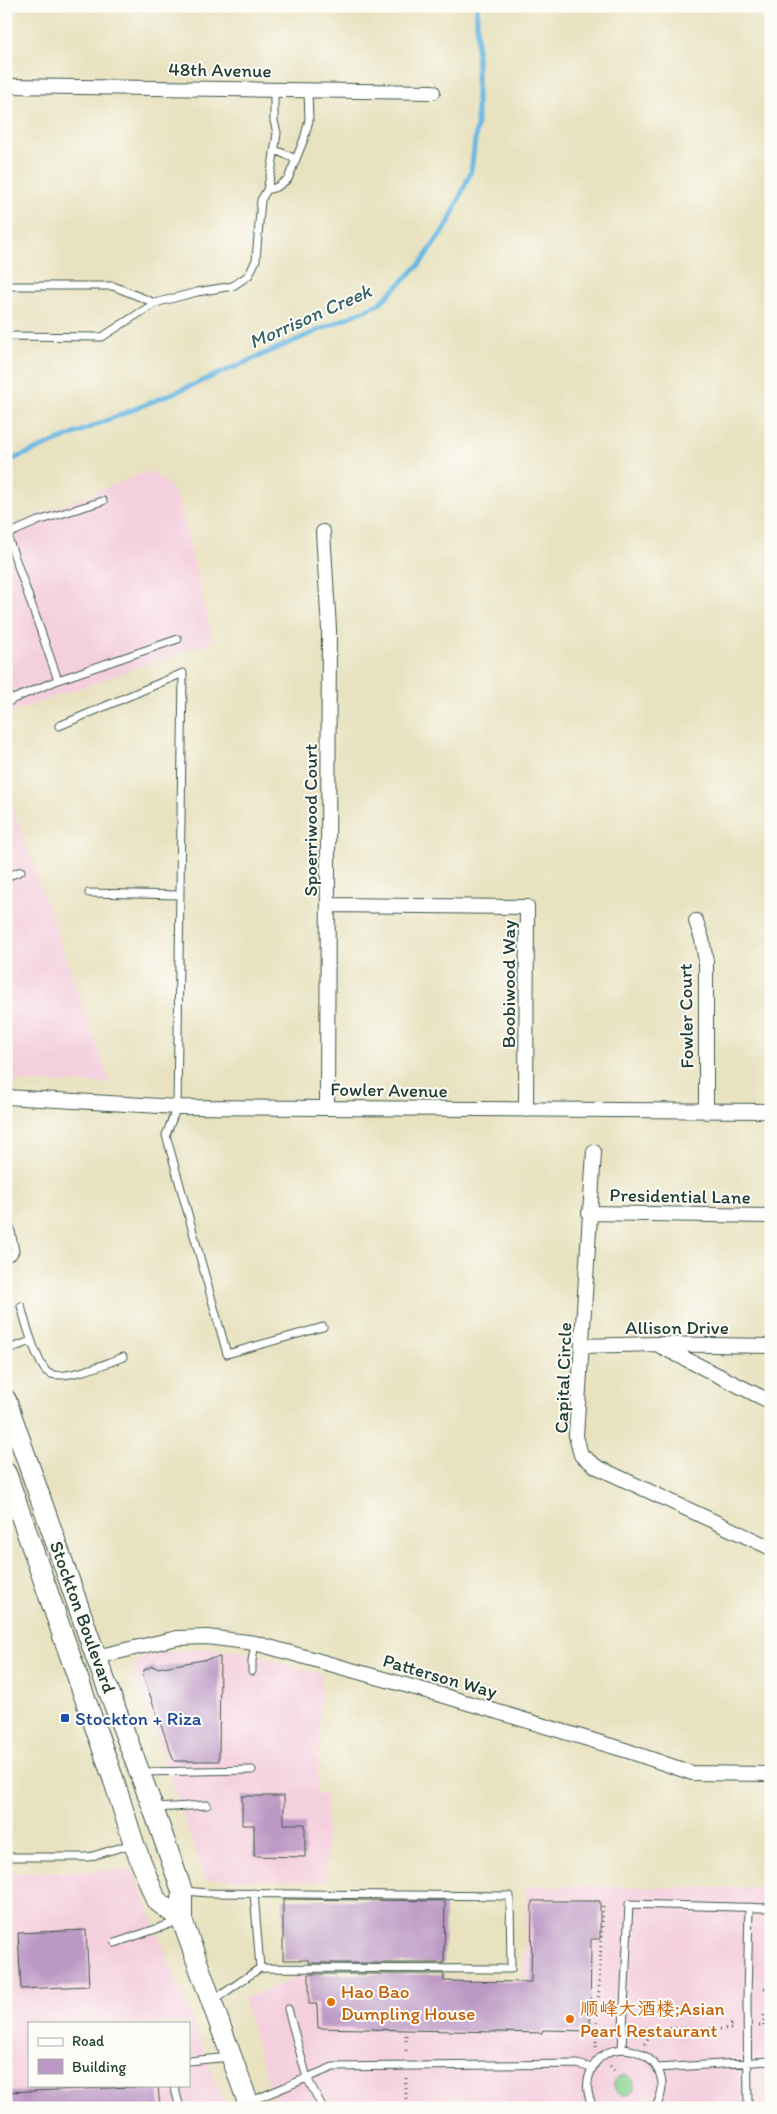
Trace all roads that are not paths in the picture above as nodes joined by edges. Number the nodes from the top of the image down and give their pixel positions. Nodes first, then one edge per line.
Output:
1 (6, 86) edge
2 (274, 90) junction
3 (308, 90) junction
4 (433, 92) dead end
5 (275, 150) junction
6 (296, 159) junction
7 (267, 190) junction
8 (6, 286) edge
9 (155, 303) junction
10 (6, 336) edge
11 (104, 501) dead end
12 (324, 532) dead end
13 (6, 535) edge
14 (178, 638) dead end
15 (58, 680) junction
16 (6, 690) edge
17 (8, 702) edge
18 (59, 726) dead end
19 (21, 871) dead end
20 (6, 877) edge
21 (89, 893) dead end
22 (180, 895) junction
23 (328, 906) junction
24 (696, 921) dead end
25 (6, 1097) edge
26 (177, 1107) junction
27 (327, 1108) junction
28 (526, 1110) junction
29 (771, 1111) edge
30 (706, 1112) junction
31 (594, 1152) dead end
32 (6, 1207) edge
33 (589, 1213) junction
34 (771, 1216) edge
35 (6, 1258) edge
36 (20, 1306) dead end
37 (323, 1327) dead end
38 (31, 1341) junction
39 (655, 1344) junction
40 (582, 1346) junction
41 (771, 1346) edge
42 (6, 1350) edge
43 (123, 1357) dead end
44 (6, 1400) edge
45 (771, 1402) edge
46 (6, 1474) edge
47 (24, 1524) junction
48 (771, 1548) edge
49 (255, 1643) junction
50 (96, 1657) junction
51 (252, 1671) dead end
52 (252, 1770) dead end
53 (140, 1772) junction
54 (771, 1774) edge
55 (207, 1804) dead end
56 (153, 1808) junction
57 (134, 1844) junction
58 (6, 1857) edge
59 (182, 1891) junction
60 (254, 1893) junction
61 (749, 1907) junction
62 (771, 1908) edge
63 (182, 1920) junction
64 (116, 1943) dead end
65 (260, 1968) junction
66 (213, 2001) junction
67 (288, 2009) dead end
68 (622, 2049) junction
69 (232, 2057) junction
70 (771, 2060) edge
71 (190, 2061) edge
72 (748, 2062) junction
73 (592, 2068) junction
74 (657, 2068) junction
75 (307, 2078) junction
76 (174, 2086) edge
77 (249, 2105) edge
78 (657, 2107) edge
79 (180, 2108) edge
80 (323, 2108) edge
81 (594, 2108) edge
82 (748, 2108) edge

1 - 2 street, 48th Avenue
2 - 3 street, 48th Avenue
2 - 5 lane
3 - 4 street, 48th Avenue
3 - 6 lane
5 - 6 lane
5 - 7 lane
6 - 7 lane
7 - 9 lane
8 - 9 lane
9 - 10 lane
11 - 13 lane
12 - 23 street, Spoerriwood Court
13 - 15 lane
14 - 15 lane
15 - 17 lane
16 - 17 lane
18 - 22 lane
19 - 20 lane
21 - 22 lane
22 - 26 lane
23 - 27 street, Spoerriwood Court
23 - 28 street, Boobiwood Way
24 - 30 street, Fowler Court
25 - 26 street, Fowler Avenue
26 - 27 street, Fowler Avenue
26 - 37 lane
27 - 28 street, Fowler Avenue
28 - 30 street, Fowler Avenue
29 - 30 street, Fowler Avenue
31 - 33 street, Capital Circle
32 - 35 lane
33 - 34 street, Presidential Lane
33 - 40 street, Capital Circle
36 - 38 lane
38 - 42 lane
38 - 43 lane
39 - 40 street, Allison Drive
39 - 41 street, Allison Drive
39 - 45 street
40 - 48 street, Capital Circle
44 - 50 main road, Stockton Boulevard
46 - 47 main road, Stockton Boulevard
47 - 50 main road
47 - 57 main road, Stockton Boulevard
49 - 50 street, Patterson Way
49 - 51 lane
49 - 54 street, Patterson Way
50 - 53 main road, Stockton Boulevard
52 - 53 lane
53 - 56 main road, Stockton Boulevard
55 - 56 lane
56 - 59 main road, Stockton Boulevard
57 - 58 lane
57 - 63 main road, Stockton Boulevard
59 - 60 lane
59 - 63 main road, Stockton Boulevard
60 - 65 lane
60 - 65 lane
61 - 62 lane
61 - 68 lane
61 - 72 lane
63 - 64 lane
63 - 66 main road, Stockton Boulevard
65 - 66 lane
66 - 69 main road, Stockton Boulevard
67 - 75 lane
68 - 73 lane
68 - 74 lane
69 - 71 lane
69 - 77 main road, Stockton Boulevard
70 - 72 lane
72 - 74 lane
72 - 82 lane
73 - 75 lane
73 - 81 lane
74 - 78 lane
75 - 77 lane
75 - 80 lane
76 - 79 lane

